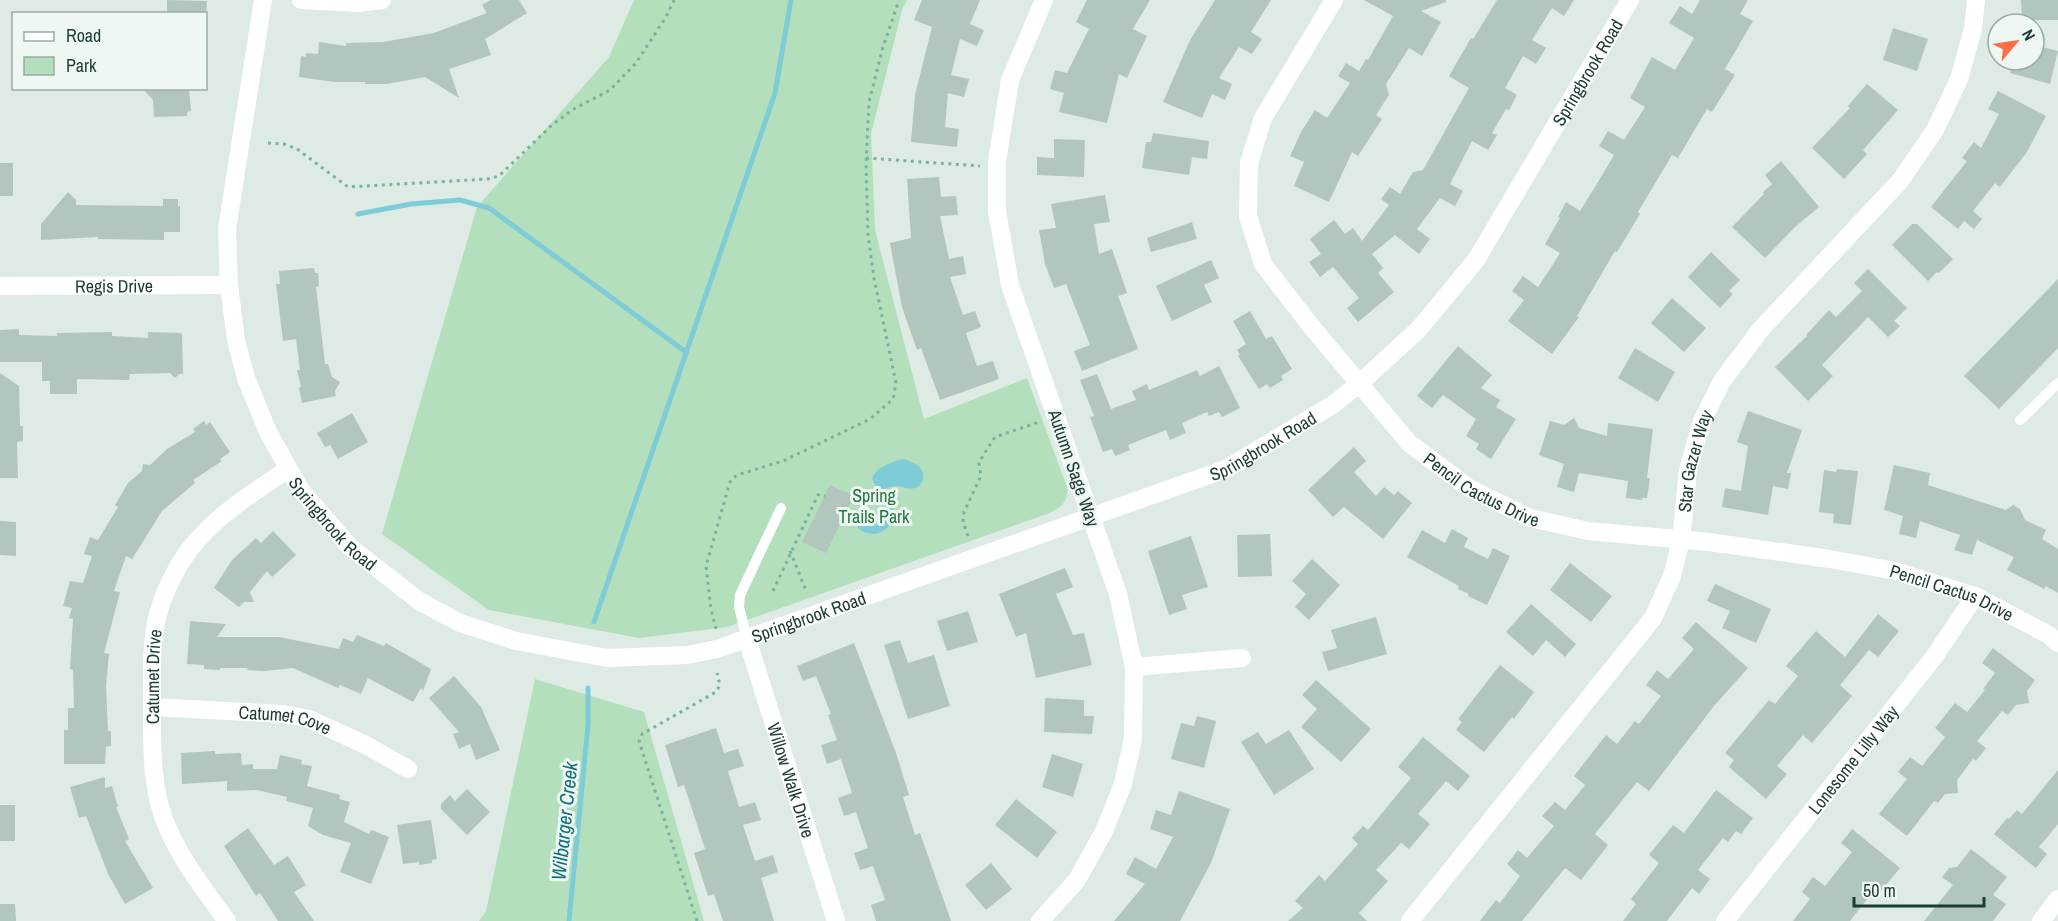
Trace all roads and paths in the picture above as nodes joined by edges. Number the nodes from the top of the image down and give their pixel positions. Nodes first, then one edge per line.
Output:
1 (263, 0) edge
2 (301, 0) edge
3 (382, 0) edge
4 (674, 0) edge
5 (899, 0) edge
6 (1044, 0) edge
7 (1334, 0) edge
8 (1630, 0) edge
9 (1976, 0) edge
10 (268, 143) dead end
11 (866, 158) junction
12 (980, 166) dead end
13 (229, 285) junction
14 (0, 286) edge
15 (1360, 383) junction
16 (2058, 383) edge
17 (2020, 420) dead end
18 (1039, 422) dead end
19 (288, 469) junction
20 (825, 496) dead end
21 (781, 508) dead end
22 (1091, 517) junction
23 (968, 536) dead end
24 (1681, 540) junction
25 (790, 551) junction
26 (773, 591) dead end
27 (807, 593) dead end
28 (1976, 596) junction
29 (716, 629) dead end
30 (747, 639) junction
31 (2058, 643) edge
32 (1242, 658) dead end
33 (1134, 667) junction
34 (717, 674) dead end
35 (152, 707) junction
36 (408, 769) dead end
37 (2058, 899) edge
38 (227, 921) edge
39 (697, 921) edge
40 (836, 921) edge
41 (1040, 921) edge
42 (1410, 921) edge
43 (1725, 921) edge
44 (2041, 921) edge

1 - 13 street, Springbrook Road
2 - 3 street
4 - 10 path
5 - 11 path
6 - 22 street, Autumn Sage Way
7 - 15 street, Pencil Cactus Drive
8 - 15 street, Springbrook Road
9 - 24 street, Star Gazer Way
11 - 12 path
11 - 29 path
13 - 14 street, Regis Drive
13 - 19 street, Springbrook Road
15 - 22 street, Springbrook Road
15 - 24 street, Pencil Cactus Drive
16 - 17 lane
18 - 23 path
19 - 30 street, Springbrook Road
19 - 35 street, Catumet Drive
20 - 25 path
21 - 30 lane
22 - 30 street, Springbrook Road
22 - 33 street, Autumn Sage Way
24 - 28 street, Pencil Cactus Drive
24 - 42 street, Star Gazer Way
25 - 26 path
25 - 27 path
28 - 31 street, Pencil Cactus Drive
28 - 43 street, Lonesome Lilly Way
30 - 40 street, Willow Walk Drive
32 - 33 street
33 - 41 street, Autumn Sage Way
34 - 39 path
35 - 36 street, Catumet Cove
35 - 38 street, Catumet Drive
37 - 44 street

